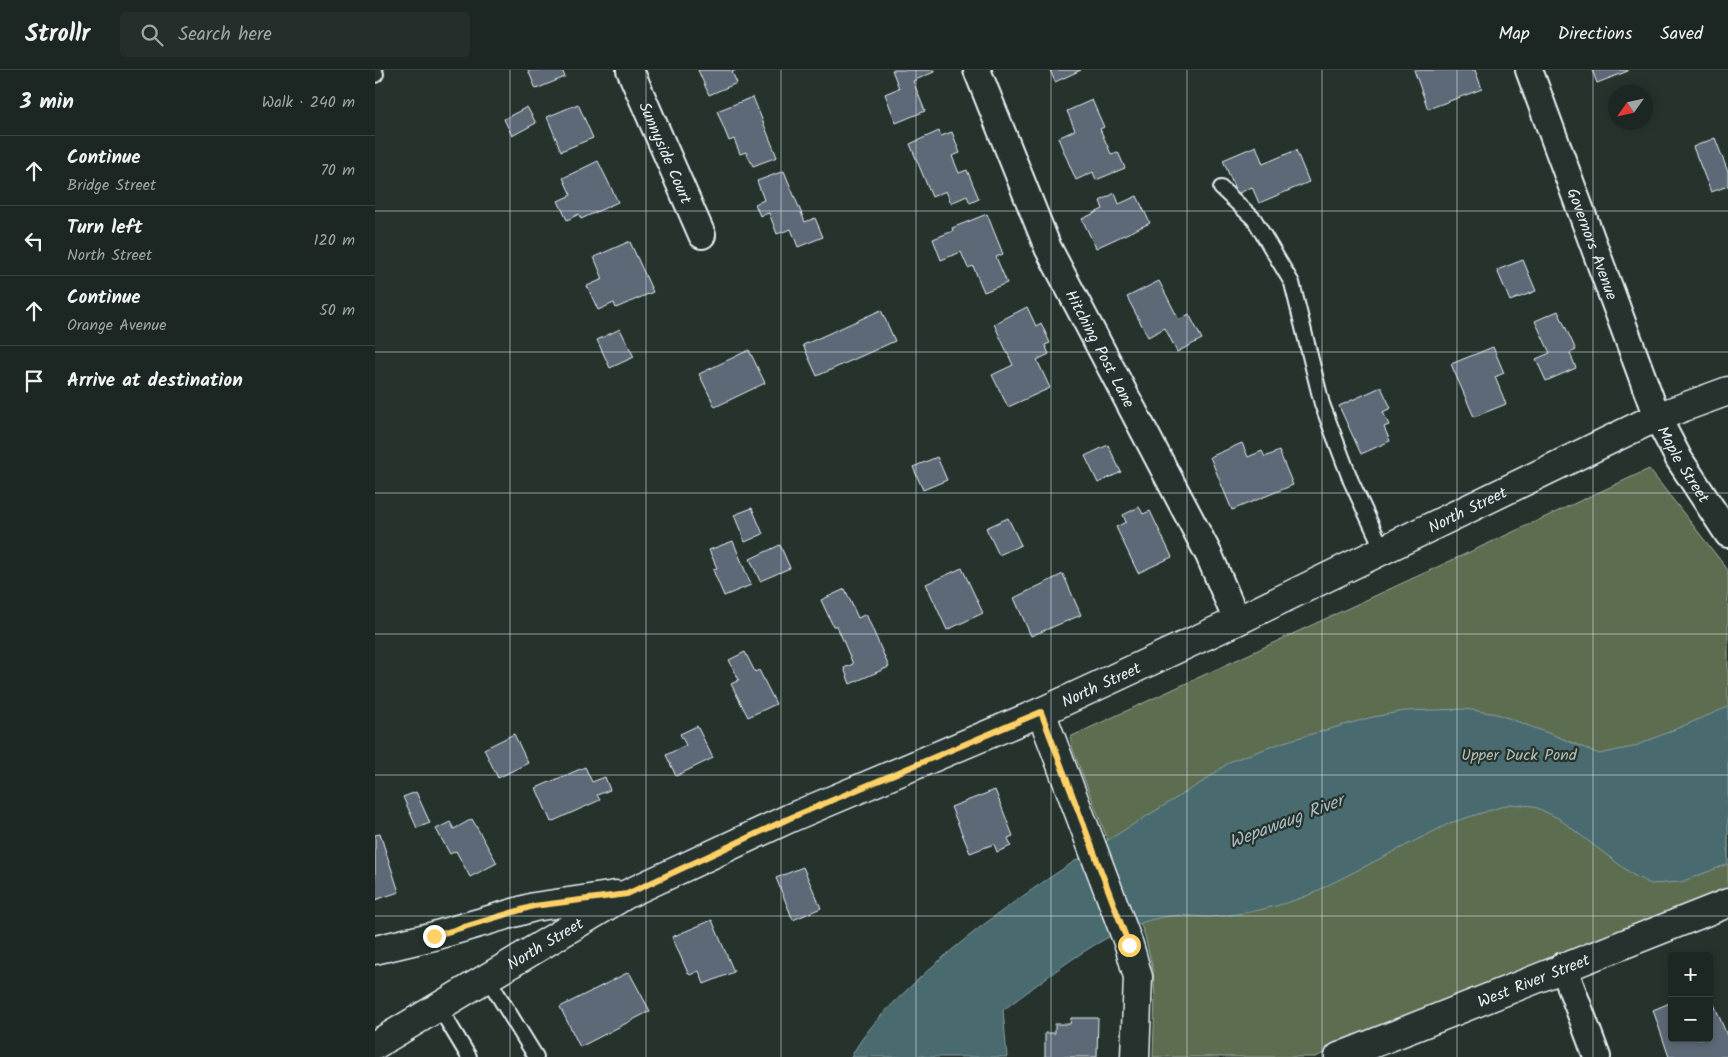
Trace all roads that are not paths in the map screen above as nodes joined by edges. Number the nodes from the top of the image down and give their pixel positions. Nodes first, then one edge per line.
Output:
1 (630, 70) edge
2 (977, 70) edge
3 (1529, 70) edge
4 (1221, 188) dead end
5 (703, 235) dead end
6 (1728, 391) edge
7 (1657, 417) junction
8 (1728, 534) edge
9 (1383, 550) junction
10 (1237, 621) junction
11 (1041, 712) junction
12 (627, 894) junction
13 (1728, 903) edge
14 (375, 950) edge
15 (1563, 966) junction
16 (487, 977) junction
17 (439, 1007) junction
18 (375, 1045) edge
19 (469, 1057) edge
20 (536, 1057) edge
21 (1135, 1057) edge
22 (1339, 1057) edge
23 (1597, 1057) edge

1 - 5 street, Sunnyside Court
2 - 10 street, Hitching Post Lane
3 - 7 street, Governors Avenue
4 - 9 lane
6 - 7 main road, North Street
7 - 8 street, Maple Street
7 - 9 main road, North Street
9 - 10 main road, North Street
10 - 11 main road, North Street
11 - 12 main road, North Street
11 - 21 main road
12 - 14 main road
12 - 16 main road, North Street
13 - 15 main road, West River Street
15 - 22 main road, West River Street
15 - 23 street
16 - 17 main road, North Street
16 - 20 lane
17 - 18 main road, North Street
17 - 19 lane

